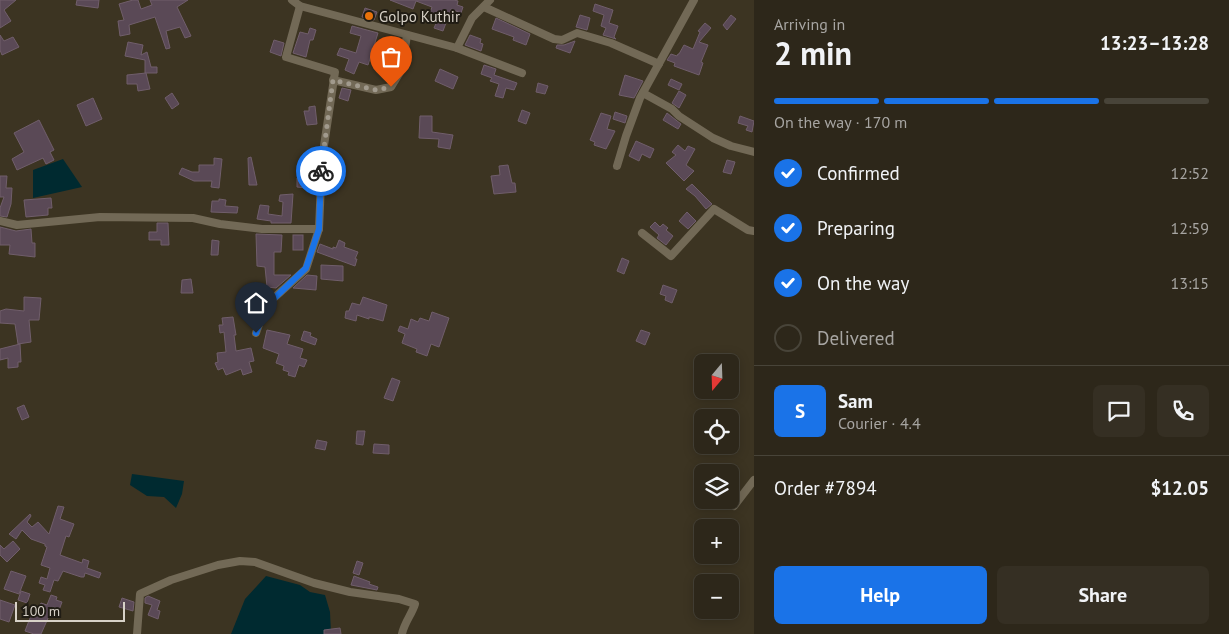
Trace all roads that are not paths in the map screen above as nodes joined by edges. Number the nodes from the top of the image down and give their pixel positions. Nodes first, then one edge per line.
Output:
1 (292, 0) edge
2 (490, 0) edge
3 (694, 0) edge
4 (300, 6) junction
5 (484, 7) junction
6 (407, 35) junction
7 (456, 48) junction
8 (659, 64) junction
9 (522, 73) dead end
10 (333, 80) junction
11 (643, 93) junction
12 (754, 152) edge
13 (617, 166) dead end
14 (0, 221) edge
15 (319, 229) junction
16 (754, 231) edge
17 (642, 233) dead end
18 (256, 333) dead end
19 (754, 480) edge
20 (739, 500) edge
21 (138, 634) edge
22 (402, 634) edge

1 - 4 street
2 - 5 street
3 - 8 street
4 - 6 street
4 - 10 street
5 - 7 street
5 - 8 street
6 - 7 street
6 - 10 street
7 - 9 street
8 - 11 street
10 - 15 street
11 - 12 street
11 - 13 street
14 - 15 street
15 - 18 street
16 - 17 street
19 - 20 street
21 - 22 street

